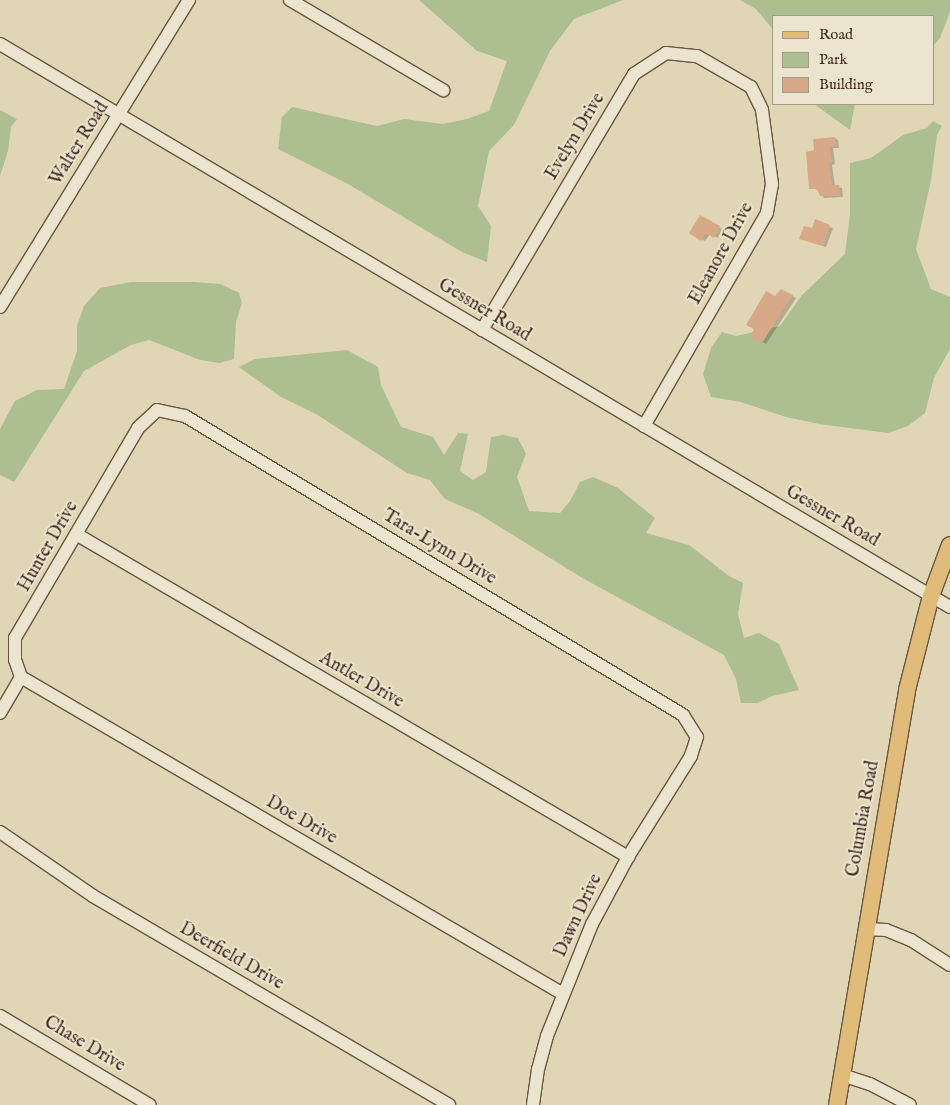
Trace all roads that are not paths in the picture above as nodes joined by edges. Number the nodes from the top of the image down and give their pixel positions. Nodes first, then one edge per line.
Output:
1 (189, 0) edge
2 (290, 0) edge
3 (0, 44) edge
4 (750, 87) joint
5 (443, 90) dead end
6 (119, 115) junction
7 (0, 307) edge
8 (482, 330) junction
9 (644, 426) junction
10 (138, 428) joint
11 (76, 534) junction
12 (950, 545) edge
13 (931, 596) junction
14 (950, 607) edge
15 (21, 677) junction
16 (0, 713) edge
17 (691, 756) joint
18 (0, 832) edge
19 (628, 857) junction
20 (865, 929) junction
21 (950, 965) edge
22 (563, 994) junction
23 (0, 1016) edge
24 (842, 1075) junction
25 (150, 1105) edge
26 (449, 1105) edge
27 (533, 1105) edge
28 (837, 1105) edge
29 (910, 1105) edge

1 - 6 street, Walter Road
2 - 5 street
3 - 6 street, Gessner Road
4 - 8 street, Evelyn Drive
4 - 9 street, Eleanore Drive
6 - 7 street, Walter Road
6 - 8 street, Gessner Road
8 - 9 street, Gessner Road
9 - 13 street, Gessner Road
10 - 11 street, Hunter Drive
10 - 17 street, Tara-Lynn Drive
11 - 15 street, Hunter Drive
11 - 19 street, Antler Drive
12 - 13 main road, Columbia Road
13 - 14 street, Gessner Road
13 - 20 main road, Columbia Road
15 - 16 street
15 - 22 street, Doe Drive
17 - 19 street, Dawn Drive
18 - 26 street, Deerfield Drive
19 - 22 street, Dawn Drive
20 - 21 street
20 - 24 main road, Columbia Road
22 - 27 street, Dawn Drive
23 - 25 street, Chase Drive
24 - 28 main road, Columbia Road
24 - 29 street

